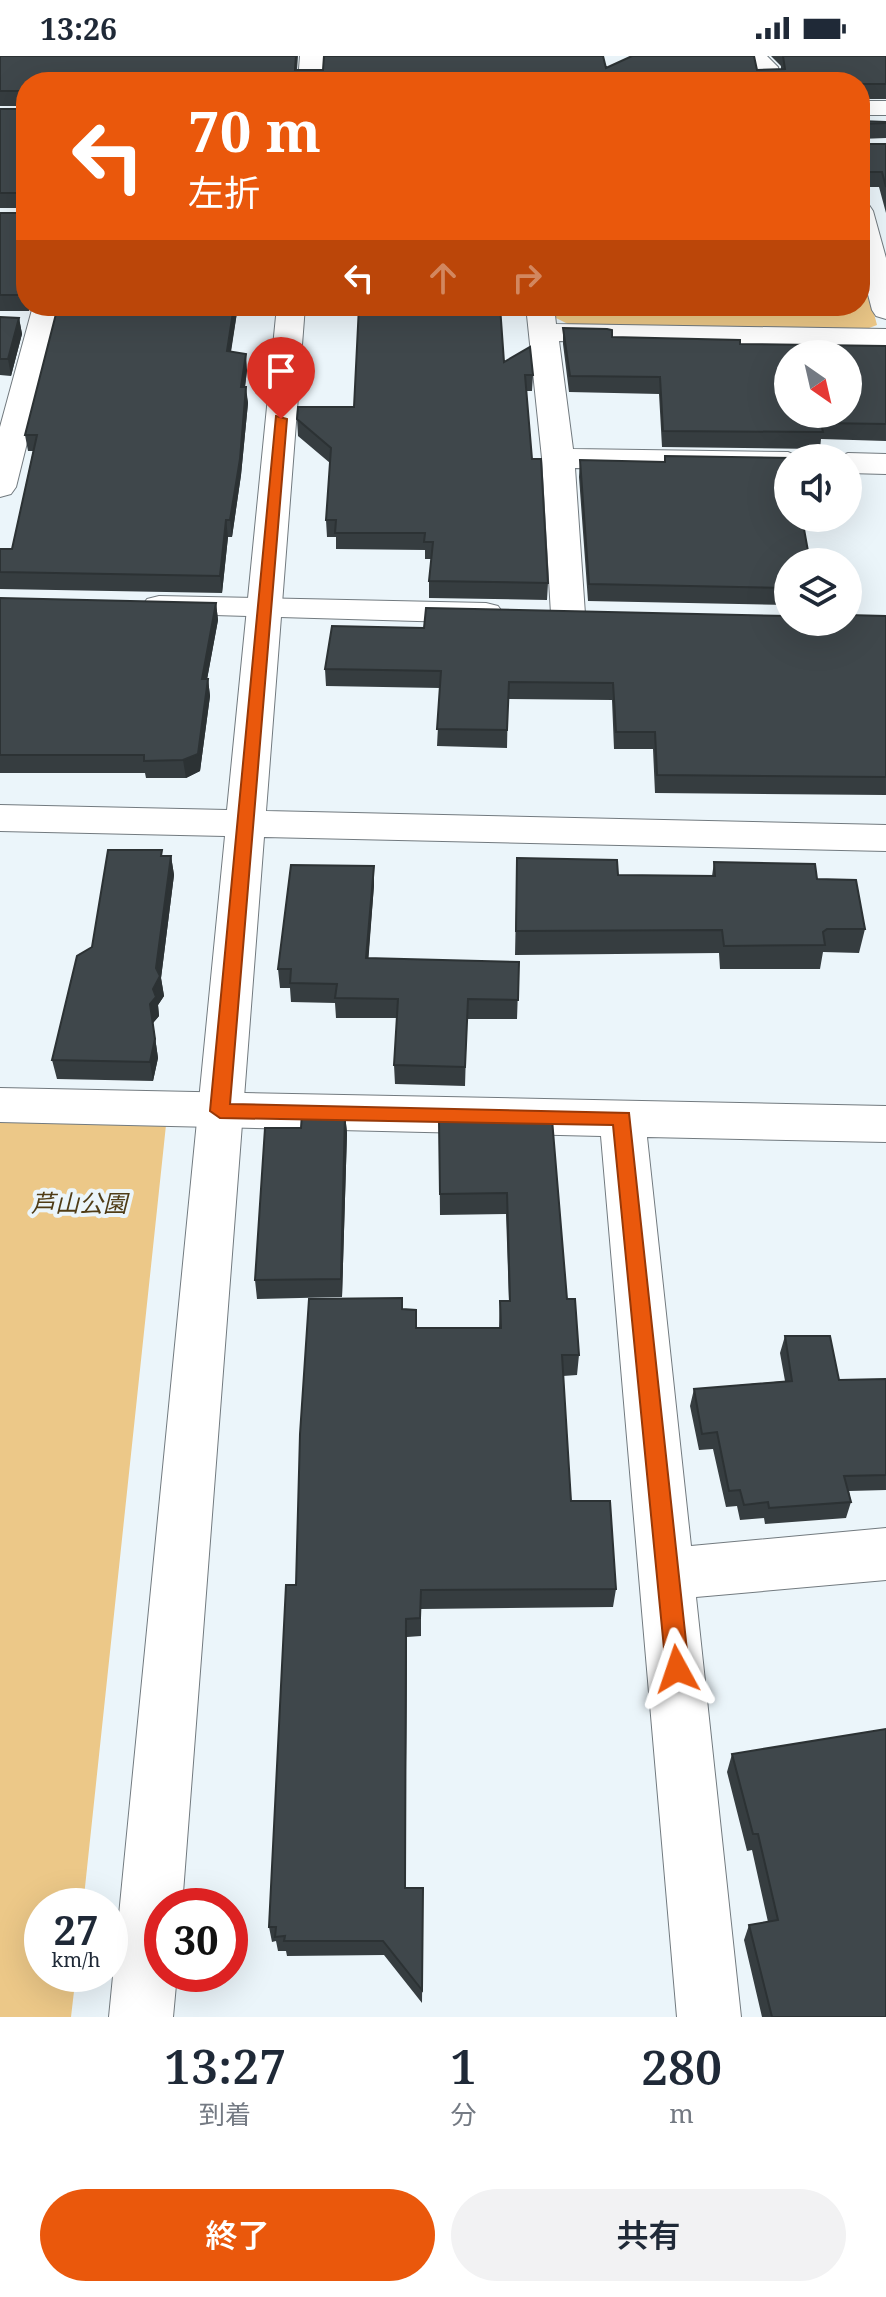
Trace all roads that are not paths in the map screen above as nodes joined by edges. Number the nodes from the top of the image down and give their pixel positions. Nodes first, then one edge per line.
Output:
1 (789, 56) edge
2 (756, 57) edge
3 (870, 235) edge
4 (886, 310) edge
5 (290, 316) edge
6 (35, 317) edge
7 (542, 319) edge
8 (886, 338) edge
9 (5, 448) edge
10 (558, 458) junction
11 (774, 462) edge
12 (862, 463) edge
13 (886, 464) edge
14 (0, 487) edge
15 (126, 605) edge
16 (265, 608) junction
17 (0, 818) edge
18 (245, 823) junction
19 (886, 838) edge
20 (0, 1105) edge
21 (220, 1111) junction
22 (622, 1118) junction
23 (886, 1124) edge
24 (886, 1554) edge
25 (669, 1574) junction
26 (141, 2017) edge
27 (709, 2017) edge

1 - 2 street
3 - 4 street
5 - 16 street
6 - 9 street
7 - 8 street
7 - 10 street
9 - 14 street
10 - 11 street
10 - 16 street
12 - 13 street
15 - 16 street
16 - 18 street
17 - 18 street
18 - 19 street
18 - 21 street
20 - 21 street
21 - 22 street
21 - 26 street
22 - 23 street
22 - 25 street
24 - 25 street
25 - 27 street

